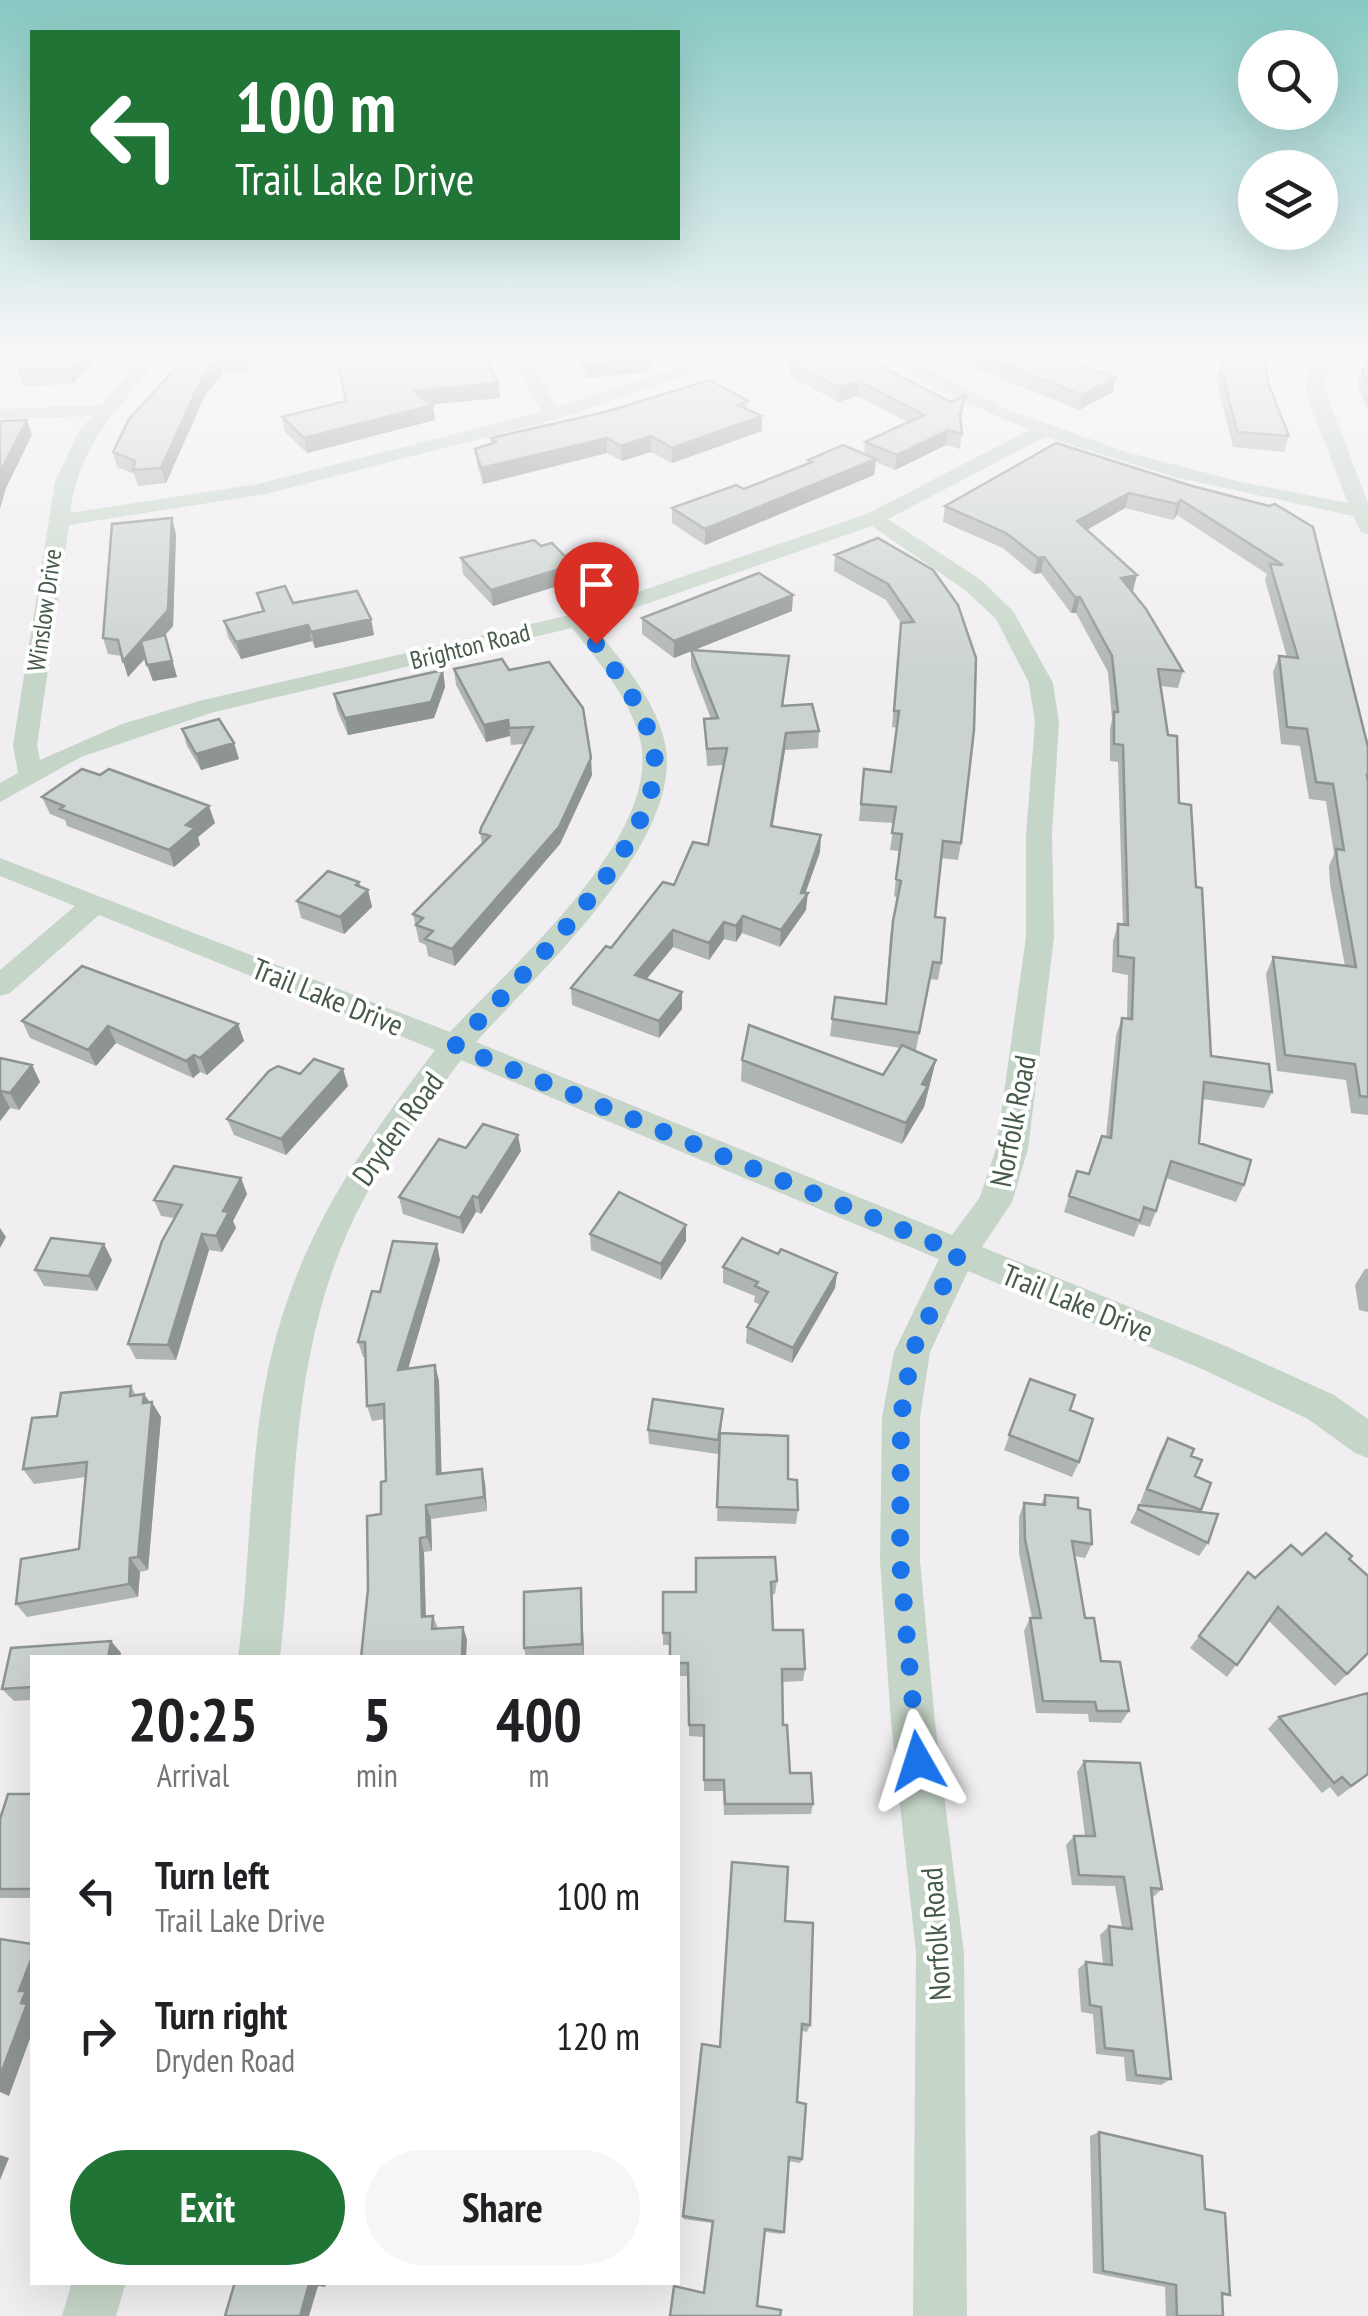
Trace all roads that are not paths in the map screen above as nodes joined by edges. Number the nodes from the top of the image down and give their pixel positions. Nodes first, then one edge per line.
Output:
1 (72, 462) edge
2 (367, 462) edge
3 (986, 462) edge
4 (1153, 462) edge
5 (1343, 462) edge
6 (874, 518) junction
7 (1366, 518) edge
8 (57, 522) junction
9 (577, 620) junction
10 (31, 774) junction
11 (0, 794) edge
12 (0, 866) edge
13 (94, 904) junction
14 (0, 986) edge
15 (455, 1046) junction
16 (959, 1253) junction
17 (1368, 1441) edge
18 (259, 1655) edge
19 (98, 2285) edge
20 (89, 2316) edge
21 (940, 2316) edge

1 - 8 street, Winslow Drive
2 - 8 street
3 - 6 street, Brighton Road
4 - 7 street
5 - 7 street
6 - 9 street, Brighton Road
6 - 16 street, Norfolk Road
8 - 10 street, Winslow Drive
9 - 10 street, Brighton Road
9 - 15 street, Dryden Road
10 - 11 street, Brighton Road
12 - 13 street, Trail Lake Drive
13 - 14 street
13 - 15 street, Trail Lake Drive
15 - 16 street, Trail Lake Drive
15 - 18 street, Dryden Road
16 - 17 street, Trail Lake Drive
16 - 21 street, Norfolk Road
19 - 20 street

